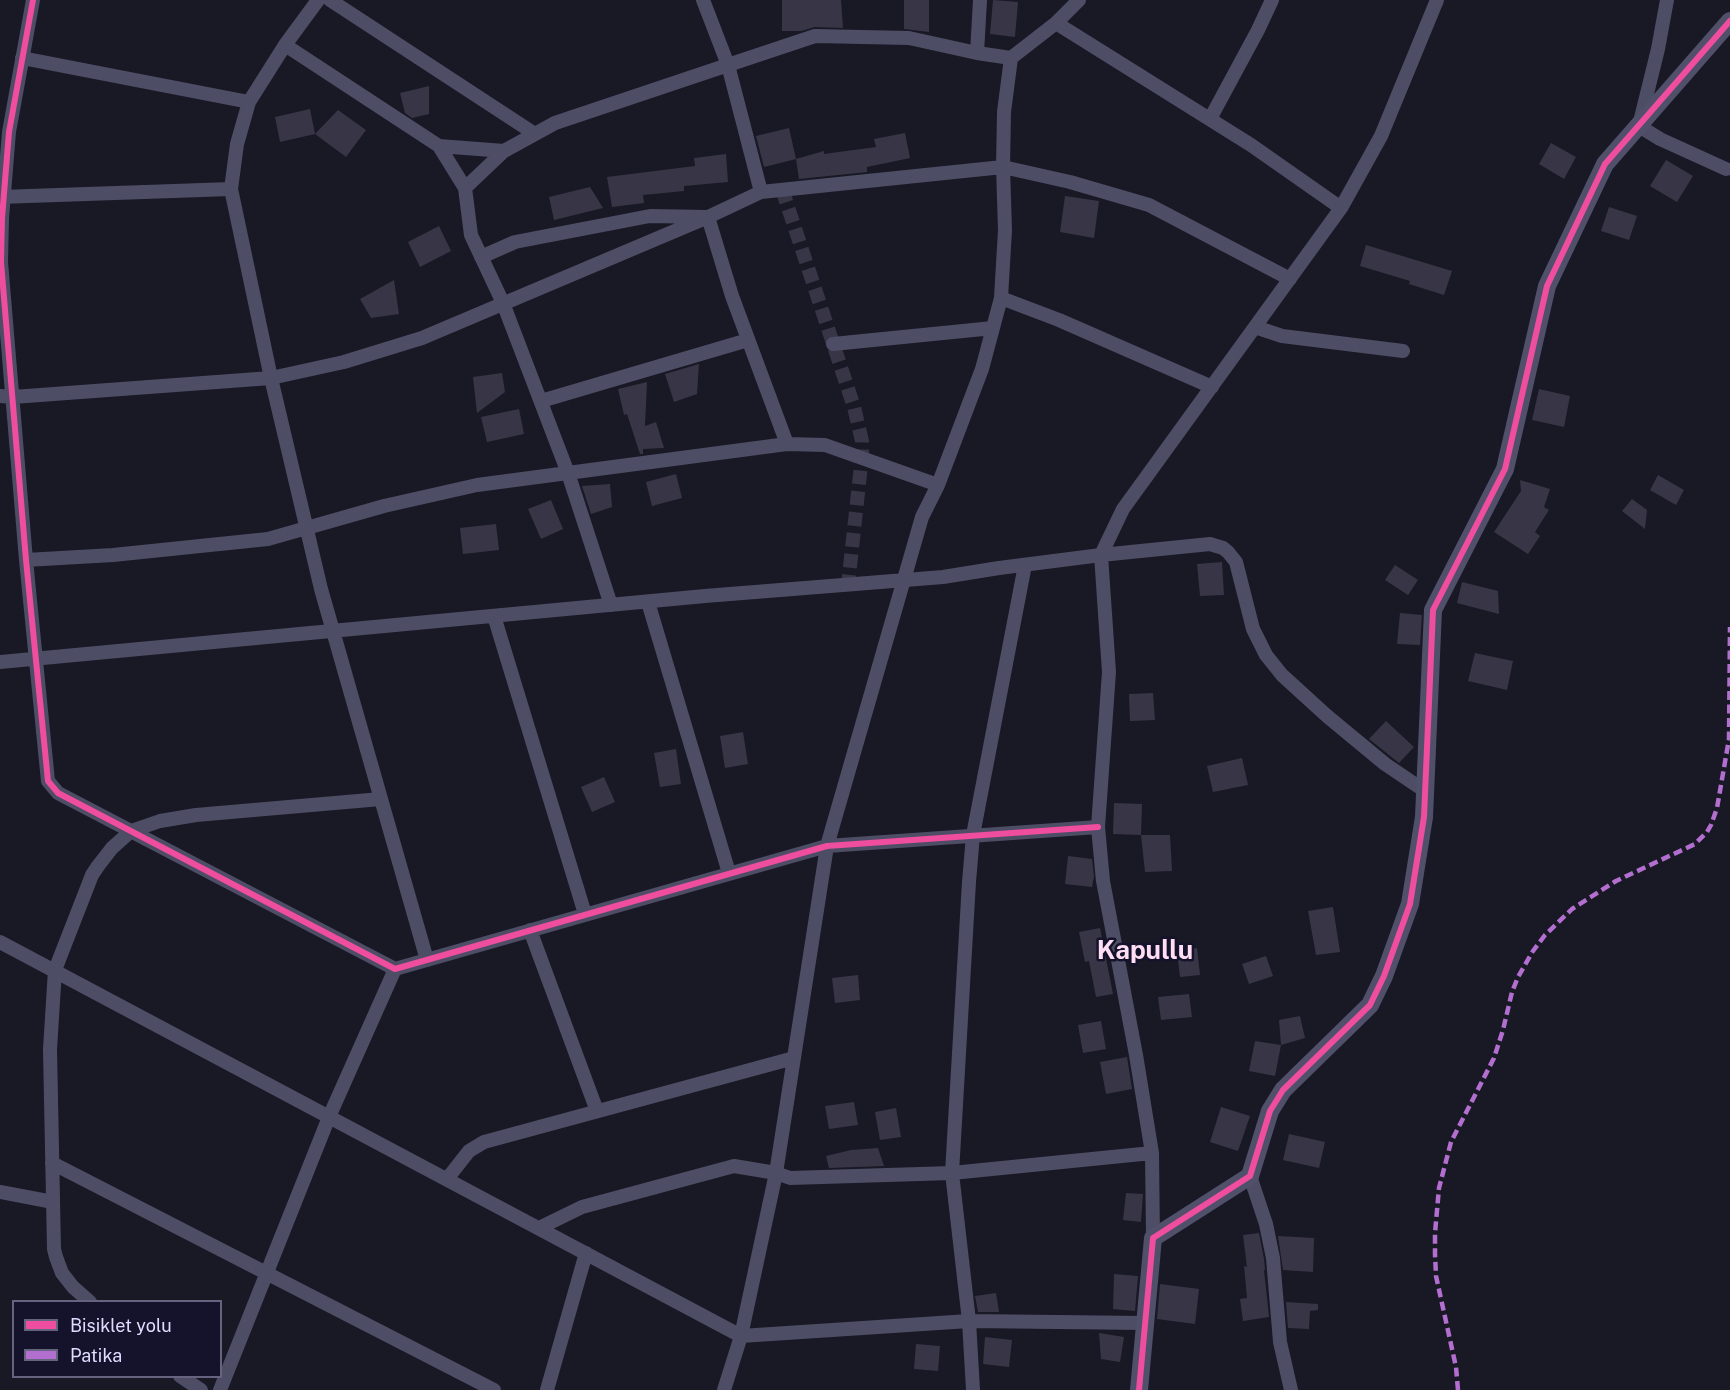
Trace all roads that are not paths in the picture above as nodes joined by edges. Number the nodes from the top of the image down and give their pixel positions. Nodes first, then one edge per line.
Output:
1 (33, 0) edge
2 (318, 0) edge
3 (330, 0) edge
4 (703, 0) edge
5 (980, 0) edge
6 (1078, 0) edge
7 (1272, 0) edge
8 (1437, 0) edge
9 (1667, 0) edge
10 (1730, 21) edge
11 (1056, 23) junction
12 (285, 45) junction
13 (977, 53) junction
14 (22, 58) junction
15 (1011, 58) junction
16 (729, 65) junction
17 (249, 102) junction
18 (1210, 119) junction
19 (1639, 126) junction
20 (535, 134) junction
21 (439, 146) junction
22 (504, 151) junction
23 (1003, 167) junction
24 (1726, 169) dead end
25 (465, 188) junction
26 (231, 189) junction
27 (761, 192) junction
28 (2, 197) edge
29 (1341, 208) junction
30 (708, 216) junction
31 (481, 257) junction
32 (1290, 279) junction
33 (1001, 298) junction
34 (503, 303) junction
35 (1255, 327) junction
36 (993, 328) junction
37 (748, 340) junction
38 (833, 344) dead end
39 (1403, 351) dead end
40 (271, 378) junction
41 (1212, 387) junction
42 (7, 396) edge
43 (541, 401) junction
44 (786, 444) junction
45 (568, 473) junction
46 (938, 485) junction
47 (307, 528) junction
48 (1101, 555) junction
49 (26, 560) junction
50 (1024, 565) junction
51 (903, 580) junction
52 (648, 602) junction
53 (612, 605) junction
54 (494, 616) junction
55 (333, 631) junction
56 (36, 658) junction
57 (0, 662) edge
58 (1425, 790) junction
59 (381, 799) junction
60 (1098, 827) junction
61 (131, 831) junction
62 (973, 835) junction
63 (827, 846) junction
64 (729, 873) junction
65 (585, 914) junction
66 (530, 930) junction
67 (0, 942) edge
68 (427, 960) junction
69 (395, 969) junction
70 (55, 970) junction
71 (794, 1058) junction
72 (597, 1111) junction
73 (330, 1117) junction
74 (1152, 1153) junction
75 (52, 1163) junction
76 (776, 1173) junction
77 (952, 1173) junction
78 (1250, 1176) junction
79 (447, 1179) junction
80 (0, 1192) edge
81 (53, 1202) junction
82 (539, 1228) junction
83 (1153, 1238) junction
84 (586, 1253) junction
85 (267, 1273) junction
86 (88, 1300) edge
87 (969, 1321) junction
88 (1145, 1323) junction
89 (741, 1336) junction
90 (182, 1378) edge
91 (201, 1390) edge
92 (220, 1390) edge
93 (494, 1390) edge
94 (547, 1390) edge
95 (724, 1390) edge
96 (973, 1390) edge
97 (1139, 1390) edge
98 (1291, 1390) edge

1 - 14 street
2 - 12 street
3 - 20 street
4 - 16 street
5 - 13 street
6 - 11 street
7 - 18 street
8 - 29 street
9 - 19 street
10 - 19 street
11 - 15 street
11 - 18 street
12 - 17 street
12 - 21 street
13 - 15 street
13 - 16 street
14 - 17 street
14 - 28 street
15 - 23 street
16 - 20 street
16 - 27 street
17 - 26 street
18 - 29 street
19 - 24 street
19 - 58 street
20 - 22 street
21 - 22 street
21 - 25 street
22 - 25 street
23 - 27 street
23 - 32 street
23 - 33 street
25 - 31 street
26 - 28 street
26 - 40 street
27 - 30 street
28 - 42 street
29 - 32 street
30 - 31 street
30 - 34 street
30 - 37 street
31 - 34 street
32 - 35 street
33 - 36 street
33 - 41 street
34 - 40 street
34 - 43 street
35 - 39 street
35 - 41 street
36 - 38 street
36 - 46 street
37 - 43 street
37 - 44 street
40 - 42 street
40 - 47 street
41 - 48 street
42 - 49 street
43 - 45 street
44 - 45 street
44 - 46 street
45 - 47 street
45 - 53 street
46 - 51 street
47 - 49 street
47 - 55 street
48 - 50 street
48 - 58 street
48 - 60 street
49 - 56 street
50 - 51 street
50 - 62 street
51 - 52 street
51 - 63 street
52 - 53 street
52 - 64 street
53 - 54 street
54 - 55 street
54 - 65 street
55 - 56 street
55 - 59 street
56 - 57 street
56 - 61 street
58 - 78 street
59 - 61 street
59 - 68 street
60 - 62 street
60 - 74 street
61 - 69 street
61 - 70 street
62 - 63 street
62 - 77 street
63 - 64 street
63 - 71 street
64 - 65 street
65 - 66 street
66 - 68 street
66 - 72 street
67 - 70 street
68 - 69 street
69 - 73 street
70 - 73 street
70 - 75 street
71 - 72 street
71 - 76 street
72 - 79 street
73 - 79 street
73 - 85 street
74 - 77 street
74 - 83 street
75 - 81 street
75 - 85 street
76 - 77 street
76 - 82 street
76 - 89 street
77 - 87 street
78 - 83 street
78 - 98 street
79 - 82 street
80 - 81 street
81 - 86 street
82 - 84 street
83 - 88 street
84 - 89 street
84 - 94 street
85 - 92 street
85 - 93 street
87 - 88 street
87 - 89 street
87 - 96 street
88 - 97 street
89 - 95 street
90 - 91 street

